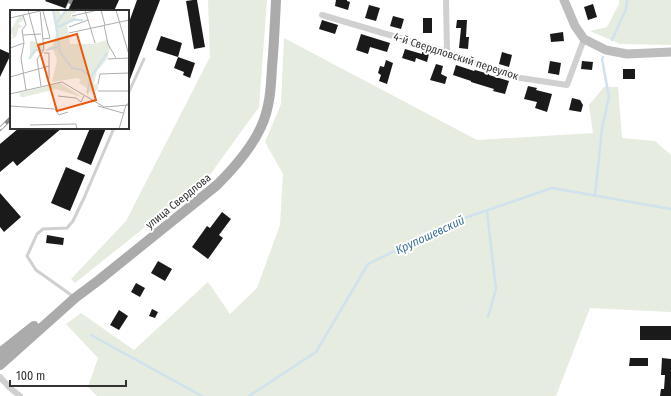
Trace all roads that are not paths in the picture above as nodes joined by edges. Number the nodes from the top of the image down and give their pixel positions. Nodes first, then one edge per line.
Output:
1 (276, 0) edge
2 (446, 0) edge
3 (564, 0) edge
4 (322, 16) dead end
5 (584, 39) junction
6 (447, 52) junction
7 (671, 52) edge
8 (144, 59) dead end
9 (129, 92) edge
10 (114, 129) edge
11 (75, 298) junction
12 (0, 353) edge
13 (0, 365) edge
14 (0, 377) edge
15 (20, 396) edge

1 - 11 main road, улица Свердлова
2 - 6 street
3 - 5 main road
4 - 6 street, 4-й Свердловский переулок
5 - 6 street, 4-й Свердловский переулок
5 - 7 main road
8 - 9 lane
10 - 11 lane
11 - 12 main road
11 - 13 main road, улица Свердлова
14 - 15 street

